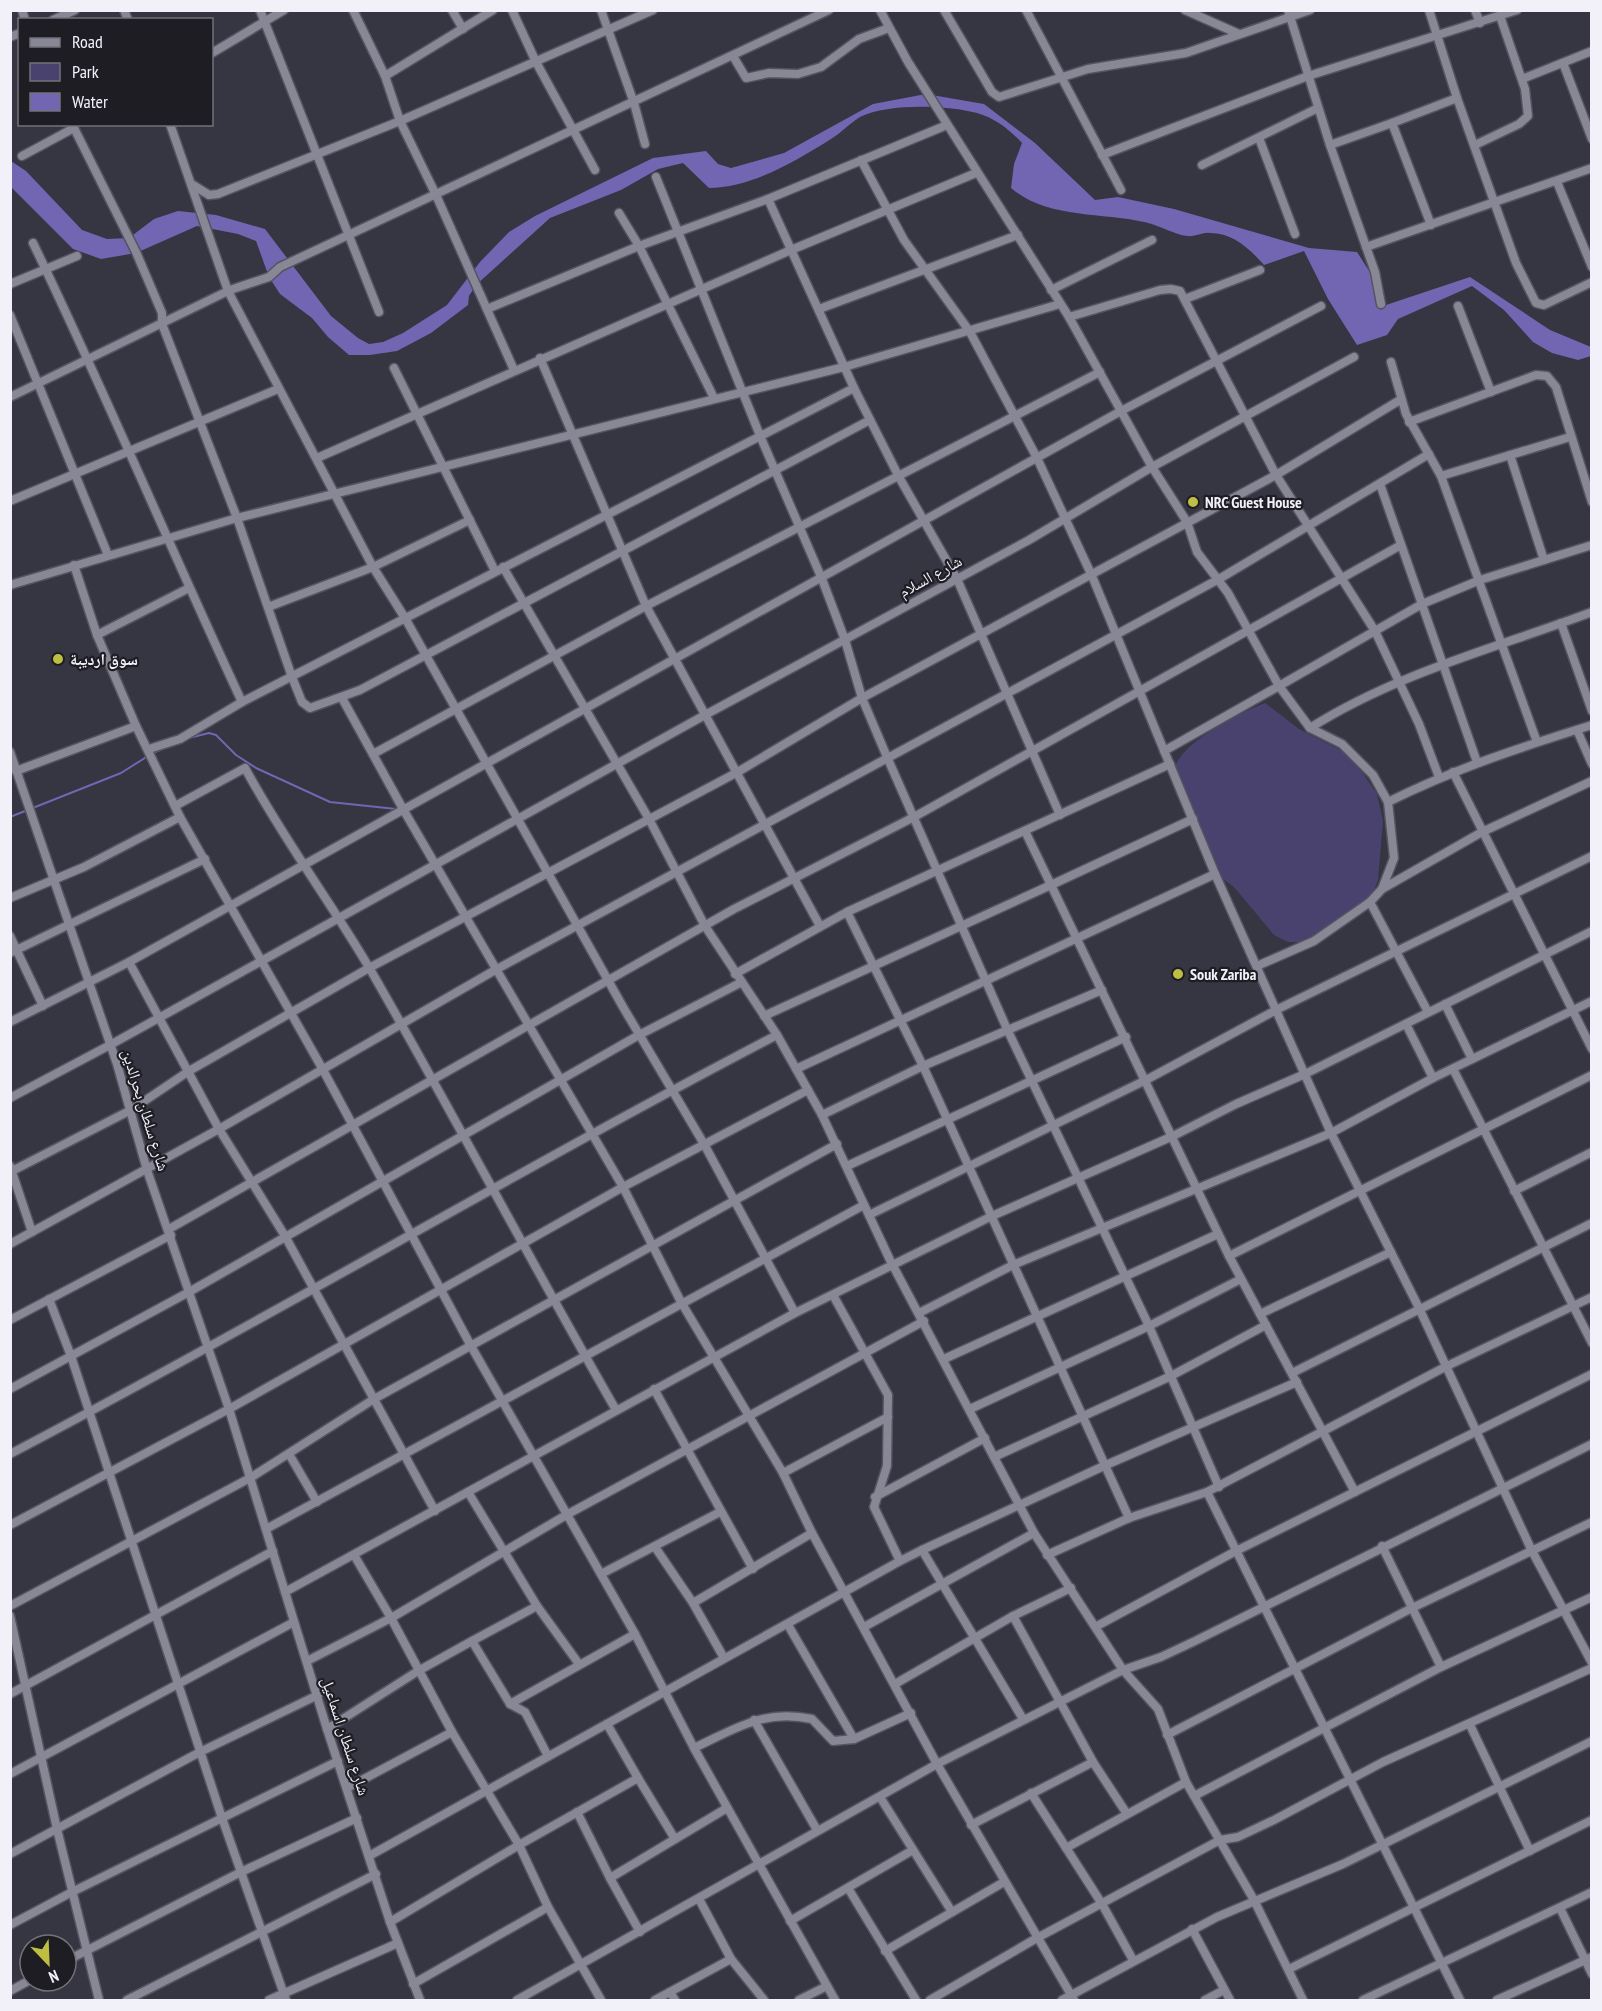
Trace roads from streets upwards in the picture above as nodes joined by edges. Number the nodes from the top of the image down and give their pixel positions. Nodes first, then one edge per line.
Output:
1 (75, 10) edge
2 (260, 10) edge
3 (284, 10) edge
4 (352, 10) edge
5 (452, 10) edge
6 (493, 10) edge
7 (512, 10) edge
8 (601, 10) edge
9 (653, 10) edge
10 (829, 10) edge
11 (880, 10) edge
12 (944, 10) edge
13 (1026, 10) edge
14 (1185, 10) edge
15 (1310, 10) edge
16 (1428, 10) edge
17 (1475, 10) edge
18 (1517, 10) edge
19 (1201, 13) edge
20 (1289, 14) edge
21 (1500, 16) junction
22 (57, 18) edge
23 (265, 21) junction
24 (1480, 23) junction
25 (889, 28) junction
26 (463, 29) junction
27 (608, 30) junction
28 (1239, 34) junction
29 (1438, 36) junction
30 (213, 51) edge
31 (1592, 51) edge
32 (733, 56) junction
33 (536, 62) junction
34 (1563, 63) junction
35 (385, 76) junction
36 (1060, 76) junction
37 (1308, 76) junction
38 (1522, 79) junction
39 (1457, 98) junction
40 (634, 103) junction
41 (1318, 108) junction
42 (400, 121) junction
43 (1392, 123) junction
44 (947, 125) junction
45 (76, 126) edge
46 (171, 126) edge
47 (573, 131) junction
48 (1259, 138) junction
49 (1592, 139) edge
50 (645, 144) dead end
51 (1330, 145) junction
52 (1475, 145) junction
53 (317, 154) junction
54 (1102, 155) junction
55 (22, 156) dead end
56 (861, 160) junction
57 (1202, 165) dead end
58 (1592, 168) edge
59 (596, 170) dead end
60 (976, 173) junction
61 (656, 177) dead end
62 (1557, 182) junction
63 (191, 184) junction
64 (1121, 190) dead end
65 (436, 195) junction
66 (768, 199) junction
67 (1496, 204) junction
68 (886, 210) junction
69 (620, 213) dead end
70 (1431, 225) junction
71 (679, 230) junction
72 (1295, 234) dead end
73 (1018, 235) junction
74 (347, 236) junction
75 (1152, 240) dead end
76 (33, 243) dead end
77 (639, 246) junction
78 (1366, 247) junction
79 (791, 250) junction
80 (77, 256) dead end
81 (1592, 267) edge
82 (46, 269) junction
83 (925, 269) junction
84 (1260, 270) dead end
85 (1592, 282) edge
86 (10, 284) edge
87 (702, 290) junction
88 (1051, 290) junction
89 (228, 291) junction
90 (1185, 299) junction
91 (668, 304) junction
92 (1060, 304) junction
93 (1381, 304) dead end
94 (1321, 306) dead end
95 (1458, 306) dead end
96 (487, 309) junction
97 (819, 309) junction
98 (379, 312) dead end
99 (10, 315) edge
100 (1069, 317) junction
101 (162, 324) junction
102 (970, 332) junction
103 (1354, 357) dead end
104 (540, 358) junction
105 (90, 359) junction
106 (1216, 360) junction
107 (1391, 362) dead end
108 (844, 367) junction
109 (394, 368) dead end
110 (514, 370) junction
111 (1100, 372) junction
112 (37, 385) junction
113 (854, 388) junction
114 (278, 389) junction
115 (743, 390) junction
116 (1491, 392) junction
117 (10, 397) edge
118 (714, 398) junction
119 (1400, 400) junction
120 (1121, 411) junction
121 (417, 414) junction
122 (1014, 415) junction
123 (1244, 417) junction
124 (870, 420) junction
125 (201, 422) junction
126 (1410, 422) junction
127 (572, 435) junction
128 (1570, 437) junction
129 (761, 438) junction
130 (128, 452) junction
131 (1429, 454) junction
132 (1510, 455) junction
133 (317, 458) junction
134 (1037, 458) junction
135 (443, 467) junction
136 (1152, 467) junction
137 (775, 471) junction
138 (75, 474) junction
139 (1587, 474) edge
140 (1276, 475) junction
141 (1441, 476) junction
142 (899, 477) junction
143 (1380, 484) junction
144 (337, 493) junction
145 (10, 501) edge
146 (1592, 502) edge
147 (607, 515) junction
148 (237, 518) junction
149 (1066, 518) junction
150 (470, 520) junction
151 (924, 520) junction
152 (1187, 522) junction
153 (1307, 525) junction
154 (800, 527) junction
155 (166, 539) junction
156 (1401, 545) junction
157 (1592, 545) edge
158 (622, 552) junction
159 (108, 555) junction
160 (1544, 560) junction
161 (74, 565) junction
162 (374, 567) junction
163 (499, 569) junction
164 (1092, 576) junction
165 (1340, 577) junction
166 (822, 579) junction
167 (957, 579) junction
168 (1219, 579) junction
169 (1480, 580) junction
170 (10, 585) edge
171 (189, 588) junction
172 (523, 603) junction
173 (1422, 604) junction
174 (646, 606) junction
175 (268, 607) junction
176 (1592, 612) edge
177 (405, 618) junction
178 (1561, 623) junction
179 (1250, 631) junction
180 (1375, 631) junction
181 (981, 634) junction
182 (1117, 634) junction
183 (98, 635) junction
184 (845, 640) junction
185 (1502, 641) junction
186 (425, 654) junction
187 (554, 656) junction
188 (674, 658) junction
189 (1443, 664) junction
190 (292, 677) junction
191 (1399, 681) junction
192 (1279, 686) junction
193 (1140, 690) junction
194 (1008, 693) junction
195 (342, 698) junction
196 (862, 698) junction
197 (242, 702) junction
198 (585, 708) junction
199 (454, 709) junction
200 (1592, 711) edge
201 (705, 715) junction
202 (1592, 725) edge
203 (136, 726) junction
204 (1310, 728) junction
205 (1577, 730) junction
206 (1537, 742) junction
207 (149, 749) junction
208 (1033, 749) junction
209 (1164, 751) junction
210 (10, 752) edge
211 (373, 754) junction
212 (887, 757) junction
213 (1477, 762) junction
214 (487, 763) junction
215 (617, 763) junction
216 (1170, 764) junction
217 (1592, 764) edge
218 (16, 771) junction
219 (1453, 772) junction
220 (736, 773) junction
221 (1439, 777) junction
222 (1592, 781) edge
223 (1388, 802) junction
224 (175, 806) junction
225 (403, 809) junction
226 (1060, 815) junction
227 (180, 817) junction
228 (914, 817) junction
229 (518, 819) junction
230 (649, 819) junction
231 (1193, 819) junction
232 (767, 825) junction
233 (1025, 831) junction
234 (1482, 831) junction
235 (1592, 856) edge
236 (205, 859) junction
237 (305, 863) junction
238 (436, 863) junction
239 (937, 871) junction
240 (678, 872) junction
241 (549, 873) junction
242 (1215, 874) junction
243 (795, 877) junction
244 (55, 879) junction
245 (1052, 885) junction
246 (1382, 889) junction
247 (1514, 894) junction
248 (10, 898) edge
249 (1370, 903) junction
250 (231, 906) junction
251 (847, 912) junction
252 (467, 916) junction
253 (339, 918) junction
254 (69, 924) junction
255 (579, 926) junction
256 (705, 926) junction
257 (820, 926) junction
258 (961, 926) junction
259 (1592, 931) edge
260 (10, 936) edge
261 (1078, 938) junction
262 (14, 951) edge
263 (1398, 952) junction
264 (1544, 956) junction
265 (129, 962) junction
266 (261, 962) junction
267 (1257, 966) junction
268 (875, 967) junction
269 (369, 968) junction
270 (497, 969) junction
271 (735, 974) junction
272 (608, 981) junction
273 (986, 981) junction
274 (740, 983) junction
275 (89, 984) junction
276 (1102, 990) junction
277 (1592, 1001) edge
278 (1445, 1004) junction
279 (43, 1006) junction
280 (1278, 1009) junction
281 (1571, 1011) junction
282 (1428, 1012) junction
283 (291, 1014) junction
284 (764, 1016) junction
285 (160, 1018) junction
286 (901, 1020) junction
287 (10, 1022) edge
288 (528, 1024) junction
289 (1406, 1024) junction
290 (401, 1025) junction
291 (1007, 1029) junction
292 (639, 1035) junction
293 (777, 1035) junction
294 (1125, 1038) junction
295 (110, 1046) junction
296 (1592, 1049) edge
297 (1472, 1059) junction
298 (923, 1066) junction
299 (322, 1068) junction
300 (796, 1069) junction
301 (1453, 1069) junction
302 (189, 1071) junction
303 (1305, 1074) junction
304 (1592, 1075) edge
305 (1433, 1078) junction
306 (430, 1079) junction
307 (1033, 1080) junction
308 (1146, 1080) junction
309 (560, 1081) junction
310 (672, 1090) junction
311 (808, 1090) junction
312 (10, 1098) edge
313 (131, 1110) junction
314 (822, 1115) junction
315 (946, 1119) junction
316 (351, 1125) junction
317 (1054, 1126) junction
318 (1483, 1128) junction
319 (219, 1129) junction
320 (1332, 1133) junction
321 (592, 1134) junction
322 (464, 1135) junction
323 (1173, 1137) junction
324 (704, 1144) junction
325 (837, 1144) junction
326 (1592, 1152) edge
327 (847, 1166) junction
328 (969, 1167) junction
329 (11, 1170) edge
330 (147, 1170) junction
331 (1079, 1176) junction
332 (384, 1180) junction
333 (251, 1182) junction
334 (623, 1187) junction
335 (1361, 1188) junction
336 (493, 1189) junction
337 (1198, 1189) junction
338 (1514, 1191) junction
339 (735, 1201) junction
340 (864, 1204) junction
341 (869, 1215) junction
342 (992, 1216) junction
343 (1592, 1223) edge
344 (1102, 1228) junction
345 (32, 1232) junction
346 (170, 1232) junction
347 (1218, 1233) junction
348 (413, 1234) junction
349 (285, 1236) junction
350 (10, 1244) edge
351 (522, 1246) junction
352 (654, 1247) junction
353 (1544, 1247) junction
354 (1391, 1252) junction
355 (1229, 1256) junction
356 (766, 1257) junction
357 (893, 1265) junction
358 (1013, 1265) junction
359 (1125, 1278) junction
360 (1241, 1279) junction
361 (315, 1289) junction
362 (442, 1290) junction
363 (189, 1292) junction
364 (833, 1295) junction
365 (1592, 1298) edge
366 (49, 1299) junction
367 (552, 1301) junction
368 (681, 1302) junction
369 (1575, 1306) junction
370 (1419, 1308) junction
371 (795, 1313) junction
372 (1260, 1314) junction
373 (1038, 1316) junction
374 (922, 1317) junction
375 (10, 1320) edge
376 (1266, 1325) junction
377 (1149, 1326) junction
378 (1592, 1343) edge
379 (343, 1346) junction
380 (471, 1346) junction
381 (208, 1349) junction
382 (864, 1353) junction
383 (71, 1356) junction
384 (585, 1356) junction
385 (713, 1358) junction
386 (944, 1359) junction
387 (1447, 1366) junction
388 (1061, 1367) junction
389 (1292, 1373) junction
390 (1592, 1374) edge
391 (1171, 1376) junction
392 (1297, 1382) junction
393 (10, 1389) edge
394 (654, 1389) junction
395 (374, 1399) junction
396 (503, 1403) junction
397 (970, 1409) junction
398 (229, 1410) junction
399 (616, 1410) junction
400 (89, 1412) junction
401 (749, 1416) junction
402 (1085, 1416) junction
403 (888, 1417) junction
404 (1194, 1428) junction
405 (1476, 1431) junction
406 (1325, 1432) junction
407 (985, 1438) junction
408 (1592, 1444) edge
409 (688, 1450) junction
410 (10, 1454) edge
411 (289, 1454) junction
412 (405, 1455) junction
413 (535, 1456) junction
414 (994, 1457) junction
415 (1106, 1465) junction
416 (108, 1472) junction
417 (783, 1473) junction
418 (250, 1478) junction
419 (1219, 1487) junction
420 (1504, 1488) junction
421 (468, 1492) junction
422 (1208, 1492) junction
423 (1355, 1492) junction
424 (875, 1497) junction
425 (317, 1502) junction
426 (1018, 1505) junction
427 (435, 1510) junction
428 (720, 1512) junction
429 (568, 1514) junction
430 (1129, 1518) junction
431 (1592, 1522) edge
432 (10, 1525) edge
433 (266, 1529) junction
434 (812, 1533) junction
435 (1034, 1533) junction
436 (131, 1543) junction
437 (1382, 1546) junction
438 (655, 1547) junction
439 (922, 1550) junction
440 (273, 1551) junction
441 (503, 1551) junction
442 (1236, 1551) junction
443 (1532, 1551) junction
444 (354, 1555) junction
445 (1047, 1555) junction
446 (900, 1561) junction
447 (753, 1569) junction
448 (601, 1574) junction
449 (943, 1584) junction
450 (1071, 1587) junction
451 (285, 1592) junction
452 (843, 1593) junction
453 (1592, 1597) edge
454 (693, 1603) junction
455 (10, 1606) edge
456 (537, 1606) junction
457 (1263, 1608) junction
458 (1412, 1608) junction
459 (1565, 1609) junction
460 (155, 1613) junction
461 (10, 1616) edge
462 (1012, 1616) junction
463 (391, 1618) junction
464 (294, 1622) junction
465 (788, 1625) junction
466 (1097, 1626) junction
467 (864, 1627) junction
468 (635, 1634) junction
469 (975, 1638) junction
470 (472, 1641) junction
471 (724, 1658) junction
472 (307, 1661) junction
473 (1592, 1663) edge
474 (579, 1664) junction
475 (1441, 1667) junction
476 (1294, 1668) junction
477 (1592, 1668) edge
478 (1123, 1670) junction
479 (418, 1671) junction
480 (178, 1684) junction
481 (895, 1684) junction
482 (27, 1685) junction
483 (664, 1690) junction
484 (10, 1694) edge
485 (318, 1695) junction
486 (1060, 1701) junction
487 (510, 1704) junction
488 (911, 1713) junction
489 (1023, 1719) junction
490 (754, 1720) junction
491 (607, 1724) junction
492 (1470, 1725) junction
493 (1324, 1727) junction
494 (327, 1729) junction
495 (452, 1732) junction
496 (1167, 1735) junction
497 (854, 1739) junction
498 (1592, 1741) edge
499 (694, 1748) junction
500 (200, 1752) junction
501 (548, 1756) junction
502 (42, 1757) junction
503 (338, 1761) junction
504 (1093, 1762) junction
505 (937, 1764) junction
506 (10, 1774) edge
507 (638, 1778) junction
508 (1351, 1779) junction
509 (1186, 1782) junction
510 (1497, 1787) junction
511 (347, 1788) junction
512 (488, 1790) junction
513 (1031, 1793) junction
514 (1194, 1796) junction
515 (880, 1797) junction
516 (727, 1808) junction
517 (576, 1812) junction
518 (1127, 1814) junction
519 (222, 1818) junction
520 (357, 1818) junction
521 (1592, 1820) edge
522 (971, 1825) junction
523 (57, 1829) junction
524 (817, 1830) junction
525 (675, 1839) junction
526 (1220, 1840) junction
527 (1382, 1843) junction
528 (519, 1845) junction
529 (1066, 1848) junction
530 (913, 1850) junction
531 (1530, 1851) junction
532 (10, 1854) edge
533 (369, 1856) junction
534 (759, 1863) junction
535 (241, 1872) junction
536 (376, 1874) junction
537 (610, 1878) junction
538 (1004, 1882) junction
539 (848, 1888) junction
540 (72, 1892) junction
541 (1592, 1892) edge
542 (699, 1899) junction
543 (1254, 1900) junction
544 (1102, 1904) junction
545 (548, 1907) junction
546 (1412, 1907) junction
547 (1560, 1908) junction
548 (952, 1912) junction
549 (390, 1922) junction
550 (790, 1922) junction
551 (10, 1925) edge
552 (1192, 1929) junction
553 (262, 1932) junction
554 (640, 1932) junction
555 (1037, 1938) junction
556 (398, 1943) junction
557 (87, 1951) junction
558 (885, 1952) junction
559 (78, 1955) edge
560 (1588, 1958) edge
561 (731, 1959) junction
562 (1134, 1960) junction
563 (1442, 1962) junction
564 (581, 1965) junction
565 (1288, 1969) junction
566 (1592, 1974) edge
567 (413, 1984) junction
568 (827, 1986) junction
569 (1224, 1990) junction
570 (670, 1992) junction
571 (285, 1996) edge
572 (1073, 1998) edge
573 (419, 2000) edge
574 (99, 2001) edge
575 (127, 2001) edge
576 (268, 2001) edge
577 (517, 2001) edge
578 (601, 2001) edge
579 (655, 2001) edge
580 (675, 2001) edge
581 (764, 2001) edge
582 (799, 2001) edge
583 (835, 2001) edge
584 (916, 2001) edge
585 (930, 2001) edge
586 (1062, 2001) edge
587 (1205, 2001) edge
588 (1230, 2001) edge
589 (1303, 2001) edge
590 (1363, 2001) edge
591 (1460, 2001) edge
592 (1497, 2001) edge

1 - 22 street
2 - 23 street
3 - 23 street
4 - 35 street
5 - 26 street
6 - 26 street
7 - 33 street
8 - 27 street
9 - 27 street
10 - 32 street
11 - 25 street
12 - 36 street
13 - 36 street
14 - 19 street
15 - 20 street
16 - 29 street
17 - 24 street
18 - 21 street
19 - 28 street
20 - 28 street
20 - 37 street
21 - 24 street
21 - 38 street
23 - 30 street
23 - 53 street
24 - 29 street
25 - 32 street
25 - 44 street
26 - 35 street
27 - 33 street
27 - 40 street
28 - 36 street
29 - 37 street
29 - 39 street
31 - 34 street
32 - 40 street
33 - 42 street
33 - 47 street
34 - 38 street
34 - 49 street
35 - 42 street
36 - 54 street
37 - 41 street
37 - 54 street
38 - 52 street
39 - 43 street
39 - 52 street
40 - 47 street
40 - 50 street
41 - 48 street
41 - 51 street
42 - 53 street
42 - 65 street
43 - 51 street
43 - 70 street
44 - 56 street
44 - 60 street
45 - 55 street
45 - 101 street
46 - 63 street
47 - 59 street
47 - 65 street
48 - 57 street
48 - 72 street
51 - 78 street
52 - 67 street
53 - 63 street
53 - 74 street
54 - 64 street
56 - 66 street
56 - 68 street
58 - 62 street
60 - 68 street
60 - 73 street
61 - 71 street
62 - 67 street
62 - 81 street
63 - 89 street
65 - 74 street
65 - 96 street
66 - 71 street
66 - 79 street
67 - 70 street
67 - 85 street
68 - 79 street
68 - 83 street
69 - 77 street
70 - 78 street
71 - 77 street
71 - 87 street
73 - 83 street
73 - 88 street
74 - 89 street
74 - 98 street
75 - 88 street
76 - 82 street
77 - 91 street
77 - 96 street
78 - 93 street
79 - 87 street
79 - 97 street
80 - 82 street
82 - 86 street
82 - 105 street
83 - 97 street
83 - 102 street
84 - 90 street
87 - 91 street
87 - 115 street
88 - 92 street
89 - 101 street
89 - 114 street
90 - 100 street
90 - 106 street
91 - 104 street
91 - 118 street
92 - 100 street
92 - 102 street
94 - 106 street
95 - 116 street
96 - 110 street
97 - 108 street
99 - 112 street
100 - 111 street
101 - 105 street
101 - 125 street
102 - 108 street
102 - 122 street
103 - 123 street, شارع السلام
104 - 110 street
104 - 127 street
105 - 112 street
105 - 130 street
106 - 120 street
106 - 123 street
107 - 119 street
108 - 113 street
108 - 115 street
109 - 121 street
110 - 121 street
111 - 120 street
111 - 122 street
112 - 117 street
112 - 138 street
113 - 124 street
113 - 129 street
114 - 125 street
114 - 133 street
115 - 118 street
115 - 129 street
116 - 126 street
116 - 128 street
118 - 127 street
119 - 126 street
119 - 140 street
120 - 134 street
120 - 136 street
121 - 133 street
121 - 135 street
122 - 134 street
122 - 142 street
123 - 136 street, شارع السلام
123 - 140 street
124 - 137 street
124 - 142 street
125 - 130 street
125 - 148 street
126 - 131 street
127 - 135 street
127 - 147 street
128 - 132 street
128 - 139 street
129 - 137 street
129 - 147 street
130 - 138 street
130 - 155 street
131 - 141 street
131 - 143 street
132 - 141 street
132 - 160 street
133 - 144 street
134 - 149 street
134 - 151 street
135 - 144 street
135 - 150 street
136 - 149 street, شارع السلام
136 - 152 street
137 - 154 street
137 - 158 street
138 - 145 street
138 - 159 street
139 - 146 street
140 - 152 street
140 - 153 street
141 - 169 street
142 - 151 street
142 - 154 street
143 - 153 street
143 - 156 street
144 - 148 street
144 - 162 street
147 - 158 street
147 - 163 street
148 - 155 street
148 - 175 street
149 - 164 street
149 - 167 street, شارع السلام
150 - 162 street
150 - 163 street
151 - 166 street
151 - 167 street
152 - 164 street
152 - 168 street
153 - 165 street
153 - 168 street
154 - 166 street
154 - 174 street
155 - 159 street
155 - 171 street
156 - 165 street
156 - 173 street
157 - 160 street
158 - 172 street
158 - 174 street
159 - 161 street
160 - 169 street
161 - 170 street
161 - 183 street
162 - 175 street
162 - 177 street
163 - 172 street
163 - 177 street
164 - 181 street
164 - 182 street
165 - 179 street
165 - 180 street
166 - 184 street
166 - 188 street
167 - 181 street
167 - 184 street, شارع السلام
168 - 179 street
168 - 182 street
169 - 173 street
169 - 185 street
171 - 183 street
171 - 197 street
172 - 186 street
172 - 187 street
173 - 180 street
173 - 189 street
174 - 187 street
174 - 188 street
175 - 190 street
176 - 178 street
177 - 186 street
177 - 190 street
178 - 185 street
178 - 200 street
179 - 192 street
179 - 193 street
180 - 191 street
180 - 192 street
181 - 194 street
181 - 196 street
182 - 193 street
182 - 194 street
183 - 203 street
184 - 196 street
184 - 201 street, شارع السلام
185 - 189 street
185 - 206 street
186 - 195 street
186 - 199 street
187 - 198 street
187 - 199 street
188 - 198 street
188 - 201 street
189 - 191 street
189 - 213 street
190 - 195 street
190 - 197 street
191 - 204 street
191 - 221 street
192 - 204 street
192 - 209 street
193 - 208 street
193 - 209 street
194 - 208 street
194 - 212 street
195 - 211 street
196 - 212 street
196 - 220 street
197 - 207 street
198 - 214 street
198 - 215 street
199 - 211 street
199 - 214 street
201 - 215 street, شارع السلام
201 - 220 street
202 - 205 street
203 - 207 street
203 - 218 street
204 - 223 street
205 - 206 street
205 - 217 street
206 - 213 street
207 - 224 street
208 - 226 street
208 - 228 street
209 - 216 street
210 - 218 street, شارع سلطان بحرالدين
211 - 225 street
212 - 228 street
212 - 232 street
213 - 219 street
214 - 225 street
214 - 229 street
215 - 229 street, شارع السلام
215 - 230 street
216 - 226 street
216 - 231 street
218 - 244 street, شارع سلطان بحرالدين
219 - 221 street
219 - 234 street
220 - 230 street
220 - 232 street
221 - 223 street
222 - 234 street
223 - 246 street
224 - 227 street
224 - 237 street
225 - 237 street
225 - 238 street
226 - 233 street
227 - 236 street
227 - 244 street
228 - 239 street
228 - 243 street
229 - 238 street, شارع السلام
229 - 241 street
230 - 240 street
230 - 241 street
231 - 242 street
231 - 245 street
232 - 240 street
232 - 243 street
233 - 239 street
233 - 245 street
234 - 246 street
234 - 247 street
235 - 247 street
236 - 250 street
236 - 254 street
237 - 250 street
237 - 253 street
238 - 252 street
238 - 253 street, شارع السلام
239 - 251 street
239 - 258 street
240 - 255 street
240 - 256 street
241 - 252 street
241 - 255 street
242 - 261 street
242 - 267 street
243 - 256 street
243 - 257 street
244 - 248 street
244 - 254 street, شارع سلطان بحرالدين
245 - 258 street
245 - 261 street
246 - 249 street
247 - 263 street
247 - 264 street
249 - 263 street
249 - 267 street
250 - 265 street
250 - 266 street
251 - 257 street
251 - 268 street
252 - 269 street
252 - 270 street
253 - 266 street, شارع السلام
253 - 269 street
254 - 262 street
254 - 275 street, شارع سلطان بحرالدين
255 - 270 street
255 - 272 street
256 - 271 street
256 - 272 street
257 - 271 street
258 - 268 street
258 - 273 street
259 - 264 street
260 - 262 street
261 - 273 street
261 - 276 street
262 - 279 street
263 - 280 street
263 - 282 street
264 - 278 street
264 - 281 street
265 - 275 street
265 - 285 street
266 - 283 street
266 - 285 street, شارع السلام
267 - 280 street
268 - 284 street
268 - 286 street
269 - 283 street
269 - 290 street
270 - 288 street
270 - 290 street
271 - 274 street
272 - 288 street
272 - 292 street
273 - 286 street
273 - 291 street
274 - 284 street
274 - 292 street
275 - 279 street
275 - 295 street, شارع سلطان بحرالدين
276 - 291 street
276 - 294 street
277 - 281 street
278 - 282 street
278 - 297 street
279 - 287 street
280 - 303 street
280 - 308 street
281 - 296 street
281 - 297 street
282 - 289 street
283 - 299 street
283 - 302 street
284 - 293 street
285 - 295 street, شارع السلام
285 - 302 street
286 - 298 street
286 - 300 street
288 - 306 street
288 - 309 street
289 - 303 street
289 - 305 street
290 - 299 street
290 - 306 street
291 - 298 street
291 - 307 street
292 - 309 street
292 - 310 street
293 - 300 street
293 - 310 street
294 - 307 street
294 - 308 street
295 - 312 street, شارع السلام
295 - 313 street, شارع سلطان بحرالدين
297 - 301 street
298 - 314 street
298 - 315 street
299 - 316 street
299 - 319 street
300 - 311 street
301 - 305 street
301 - 318 street
302 - 313 street
302 - 319 street
303 - 320 street
303 - 323 street
304 - 318 street
305 - 320 street
306 - 316 street
306 - 322 street
307 - 315 street
307 - 317 street
308 - 317 street
308 - 323 street
309 - 321 street
309 - 322 street
310 - 321 street
310 - 324 street
311 - 314 street
311 - 324 street
313 - 329 street
313 - 330 street, شارع سلطان بحرالدين
314 - 325 street
315 - 327 street
315 - 328 street
316 - 332 street
316 - 333 street
317 - 328 street
317 - 331 street
318 - 335 street
318 - 338 street
319 - 330 street
319 - 333 street
320 - 335 street
320 - 337 street
321 - 334 street
321 - 336 street
322 - 332 street
322 - 336 street
323 - 331 street
323 - 337 street
324 - 334 street
324 - 339 street
325 - 327 street
325 - 339 street
326 - 338 street
327 - 340 street
328 - 341 street
328 - 342 street
329 - 345 street
330 - 345 street
330 - 346 street, شارع سلطان بحرالدين
331 - 342 street
331 - 344 street
332 - 348 street
332 - 349 street
333 - 346 street
333 - 349 street
334 - 351 street
334 - 352 street
335 - 354 street
335 - 355 street
336 - 348 street
336 - 351 street
337 - 344 street
337 - 347 street
338 - 353 street
339 - 352 street
339 - 356 street
340 - 341 street
340 - 356 street
341 - 357 street
342 - 357 street
342 - 358 street
343 - 353 street
344 - 358 street
344 - 359 street
345 - 350 street
346 - 363 street, شارع سلطان بحرالدين
346 - 366 street
347 - 355 street
347 - 359 street
348 - 361 street
348 - 362 street
349 - 361 street
349 - 363 street
351 - 362 street
351 - 367 street
352 - 367 street
352 - 368 street
353 - 369 street
353 - 370 street
354 - 370 street
354 - 372 street
355 - 360 street
356 - 368 street
356 - 371 street
357 - 364 street
357 - 374 street
358 - 373 street
358 - 374 street
359 - 373 street
359 - 377 street
360 - 372 street
360 - 377 street
361 - 379 street
361 - 381 street
362 - 379 street
362 - 380 street
363 - 381 street, شارع سلطان بحرالدين
363 - 383 street
364 - 371 street
364 - 382 street
365 - 369 street
366 - 375 street
366 - 383 street
367 - 380 street
367 - 384 street
368 - 384 street
368 - 385 street
369 - 378 street
369 - 387 street
370 - 387 street
370 - 389 street
371 - 385 street
372 - 376 street
373 - 386 street
373 - 388 street
374 - 382 street
374 - 386 street
376 - 389 street
376 - 391 street
377 - 388 street
377 - 391 street
379 - 395 street
379 - 398 street
380 - 395 street
380 - 396 street
381 - 398 street, شارع سلطان بحرالدين
381 - 400 street
382 - 401 street
382 - 403 street
383 - 393 street
383 - 400 street
384 - 396 street
384 - 399 street
385 - 394 street
385 - 401 street
386 - 397 street
387 - 405 street
387 - 406 street
388 - 397 street
388 - 402 street
389 - 392 street
390 - 405 street
391 - 402 street
391 - 404 street
392 - 404 street
392 - 406 street
394 - 399 street
394 - 409 street
395 - 411 street
395 - 412 street
396 - 412 street
396 - 413 street
397 - 407 street
398 - 416 street
398 - 418 street, شارع سلطان بحرالدين
399 - 413 street
400 - 410 street
400 - 416 street
401 - 409 street
401 - 417 street
402 - 414 street
402 - 415 street
403 - 417 street
403 - 424 street
404 - 415 street
404 - 419 street
405 - 420 street
405 - 423 street
406 - 419 street
406 - 423 street
407 - 414 street
407 - 424 street
408 - 420 street
409 - 428 street
409 - 429 street
411 - 418 street
411 - 425 street
412 - 425 street
412 - 427 street
413 - 421 street
413 - 429 street
414 - 426 street
415 - 426 street
415 - 430 street
416 - 432 street
416 - 436 street
417 - 434 street
418 - 433 street, شارع سلطان اسماعيل
418 - 436 street
419 - 422 street
420 - 437 street
420 - 443 street
421 - 427 street
421 - 441 street
422 - 430 street
422 - 442 street
423 - 442 street
424 - 446 street
425 - 433 street
426 - 435 street
426 - 439 street
427 - 444 street
428 - 438 street
428 - 447 street
429 - 441 street
429 - 448 street
430 - 445 street
431 - 443 street
433 - 440 street, شارع سلطان اسماعيل
434 - 447 street
434 - 452 street
435 - 445 street
435 - 449 street
436 - 455 street
436 - 460 street
437 - 457 street
437 - 458 street
438 - 448 street
438 - 454 street
439 - 446 street
439 - 449 street
440 - 451 street, شارع سلطان اسماعيل
440 - 460 street
441 - 456 street
441 - 463 street
442 - 457 street
442 - 466 street
443 - 458 street
443 - 459 street
444 - 451 street
444 - 463 street
445 - 450 street
446 - 452 street
447 - 454 street
448 - 468 street
449 - 467 street
449 - 469 street
450 - 462 street
450 - 466 street
451 - 464 street, شارع سلطان اسماعيل
452 - 465 street
452 - 467 street
453 - 459 street
454 - 471 street
456 - 470 street
456 - 474 street
457 - 476 street
457 - 478 street
458 - 475 street
458 - 476 street
459 - 473 street
459 - 475 street
460 - 480 street
460 - 482 street
461 - 482 street
462 - 469 street
462 - 486 street
463 - 472 street
463 - 479 street
464 - 472 street, شارع سلطان اسماعيل
464 - 480 street
465 - 471 street
465 - 497 street
466 - 478 street
467 - 481 street
468 - 474 street
468 - 483 street
469 - 481 street
469 - 489 street
470 - 479 street
470 - 487 street
471 - 483 street
472 - 485 street, شارع سلطان اسماعيل
474 - 487 street
475 - 493 street
476 - 493 street
476 - 496 street
477 - 492 street
478 - 486 street
478 - 496 street
479 - 494 street
479 - 495 street
480 - 500 street
480 - 502 street
481 - 488 street
482 - 484 street
482 - 502 street
483 - 491 street
483 - 499 street
485 - 494 street, شارع سلطان اسماعيل
485 - 500 street
486 - 489 street
486 - 504 street
487 - 501 street
488 - 497 street
488 - 505 street
489 - 505 street
490 - 497 street
490 - 499 street
490 - 524 street
491 - 501 street
491 - 507 street
492 - 508 street
492 - 510 street
493 - 508 street
493 - 514 street
494 - 503 street, شارع سلطان اسماعيل
495 - 511 street
495 - 512 street
496 - 509 street
498 - 510 street
499 - 516 street
500 - 519 street
500 - 523 street
501 - 512 street
502 - 506 street
502 - 523 street
503 - 511 street, شارع سلطان اسماعيل
503 - 519 street
504 - 513 street
504 - 518 street
505 - 515 street
505 - 522 street
507 - 517 street
507 - 525 street
508 - 526 street
508 - 527 street
509 - 514 street
509 - 518 street
510 - 527 street
510 - 531 street
511 - 520 street, شارع سلطان اسماعيل
512 - 528 street
512 - 533 street
513 - 522 street
513 - 529 street
514 - 526 street
515 - 524 street
515 - 530 street
516 - 525 street
516 - 534 street
517 - 528 street
517 - 537 street
518 - 529 street
519 - 535 street
519 - 540 street
520 - 533 street, شارع سلطان اسماعيل
520 - 535 street
521 - 531 street
522 - 538 street
523 - 532 street
523 - 540 street
524 - 534 street
525 - 537 street
526 - 543 street
526 - 544 street
527 - 543 street
527 - 546 street
528 - 545 street
528 - 549 street
529 - 544 street
530 - 539 street
530 - 548 street
531 - 546 street
533 - 536 street, شارع سلطان اسماعيل
534 - 542 street
534 - 550 street
535 - 553 street
535 - 557 street
536 - 549 street, شارع سلطان اسماعيل
536 - 553 street
537 - 554 street
538 - 548 street
538 - 555 street
539 - 550 street
539 - 558 street
540 - 551 street
540 - 557 street
541 - 547 street
542 - 554 street
542 - 561 street
543 - 552 street
543 - 565 street
544 - 555 street
544 - 562 street
545 - 564 street
545 - 567 street
546 - 563 street
546 - 565 street
547 - 560 street
547 - 563 street
548 - 558 street
549 - 556 street, شارع سلطان اسماعيل
550 - 568 street
552 - 562 street
552 - 569 street
553 - 571 street
553 - 575 street
554 - 564 street
555 - 572 street
555 - 585 street
556 - 567 street, شارع سلطان اسماعيل
556 - 571 street
557 - 559 street
557 - 574 street
558 - 584 street
560 - 566 street
560 - 592 street
561 - 570 street
561 - 581 street
562 - 572 street
563 - 590 street
563 - 591 street
564 - 577 street
564 - 578 street
565 - 589 street
567 - 573 street, شارع سلطان اسماعيل
568 - 582 street
568 - 583 street
569 - 587 street
569 - 588 street
570 - 579 street
570 - 580 street
571 - 576 street
572 - 586 street

